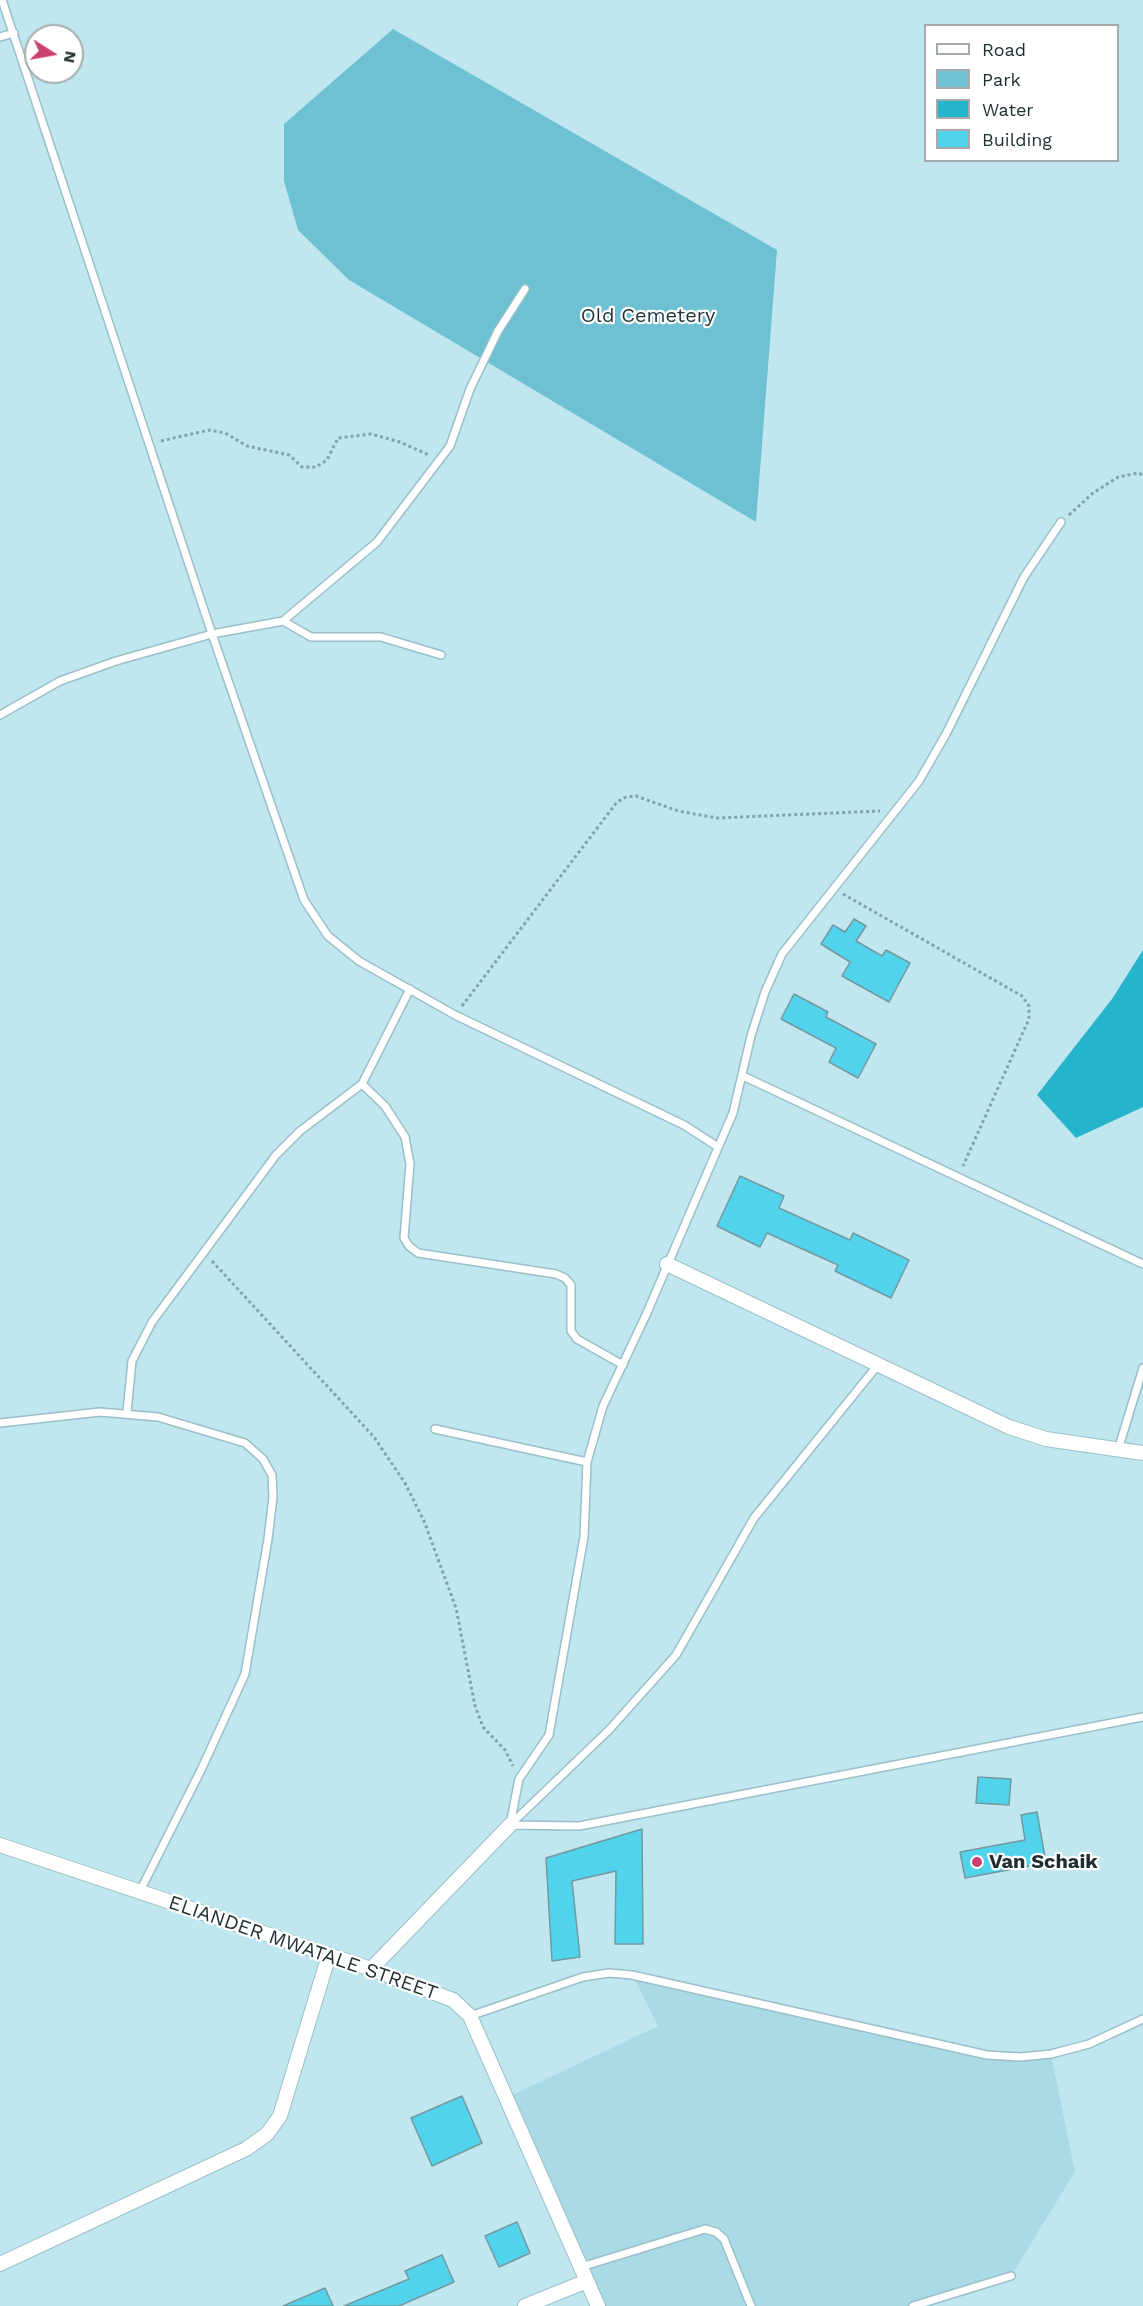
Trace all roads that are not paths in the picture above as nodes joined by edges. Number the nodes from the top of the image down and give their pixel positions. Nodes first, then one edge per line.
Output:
1 (2, 0) edge
2 (14, 33) junction
3 (0, 37) edge
4 (525, 289) dead end
5 (1061, 522) road end
6 (283, 621) junction
7 (212, 634) junction
8 (441, 655) dead end
9 (0, 715) edge
10 (410, 989) junction
11 (743, 1076) junction
12 (362, 1084) junction
13 (718, 1147) junction
14 (667, 1264) junction
15 (1143, 1264) edge
16 (622, 1365) junction
17 (877, 1366) junction
18 (1143, 1368) edge
19 (127, 1412) junction
20 (0, 1423) edge
21 (435, 1429) dead end
22 (1118, 1450) junction
23 (1143, 1453) edge
24 (587, 1462) junction
25 (1143, 1717) edge
26 (510, 1825) junction
27 (0, 1845) edge
28 (139, 1892) junction
29 (329, 1955) junction
30 (371, 1969) junction
31 (470, 2016) junction
32 (1143, 2019) edge
33 (0, 2264) edge
34 (581, 2267) junction
35 (1011, 2276) dead end
36 (587, 2281) junction
37 (525, 2306) edge
38 (598, 2306) edge
39 (751, 2306) edge
40 (913, 2306) edge

1 - 2 lane
2 - 3 lane
2 - 7 lane
4 - 6 lane
5 - 11 lane
6 - 7 lane
6 - 8 lane
7 - 9 lane
7 - 10 lane
10 - 12 lane
10 - 13 lane
11 - 13 lane
11 - 15 lane
12 - 16 lane
12 - 19 lane
13 - 14 lane
14 - 16 lane
14 - 17 street
16 - 24 lane
17 - 22 street
17 - 26 lane
18 - 22 lane
19 - 20 lane
19 - 28 lane
21 - 24 lane
22 - 23 street
24 - 26 lane
25 - 26 lane
26 - 30 street
27 - 28 street, ELIANDER MWATALE STREET
28 - 29 street, ELIANDER MWATALE STREET
29 - 30 street, ELIANDER MWATALE STREET
29 - 33 street
30 - 31 street, ELIANDER MWATALE STREET
31 - 32 lane
31 - 34 street, ELIANDER MWATALE STREET
34 - 36 street, ELIANDER MWATALE STREET
34 - 39 lane
35 - 40 lane
36 - 37 street
36 - 38 street, ELIANDER MWATALE STREET

